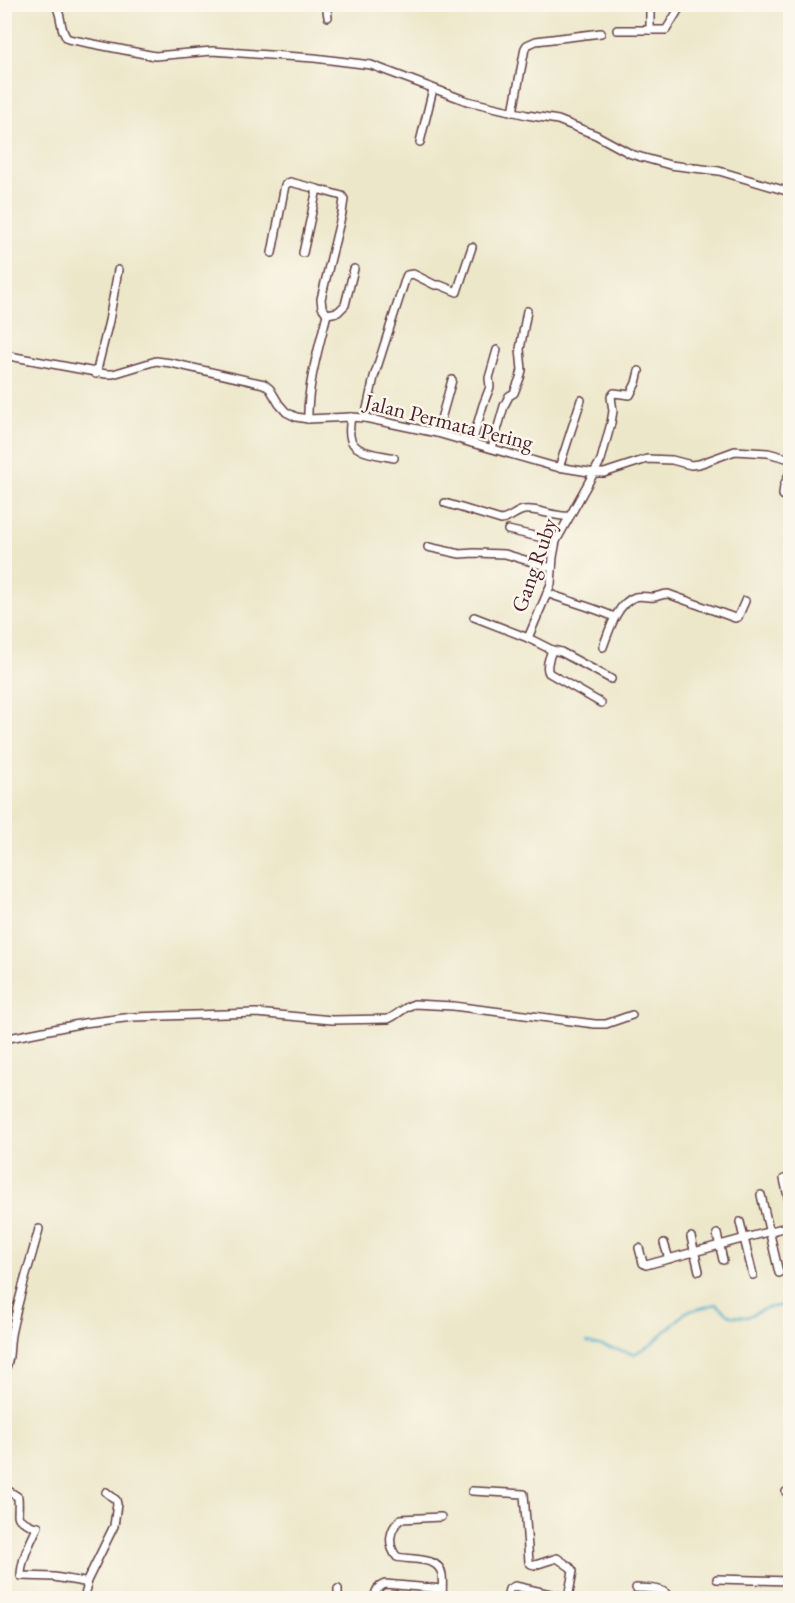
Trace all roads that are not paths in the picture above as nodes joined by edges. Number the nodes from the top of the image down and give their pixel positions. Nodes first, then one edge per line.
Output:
1 (55, 4) edge
2 (326, 4) edge
3 (650, 4) edge
4 (682, 4) edge
5 (328, 17) dead end
6 (616, 30) dead end
7 (650, 30) junction
8 (601, 33) dead end
9 (433, 88) junction
10 (513, 112) junction
11 (420, 142) dead end
12 (317, 189) junction
13 (790, 192) edge
14 (472, 247) dead end
15 (272, 253) dead end
16 (303, 253) dead end
17 (354, 269) dead end
18 (118, 270) dead end
19 (527, 311) dead end
20 (327, 314) junction
21 (497, 350) dead end
22 (4, 355) edge
23 (639, 371) dead end
24 (96, 374) junction
25 (452, 380) dead end
26 (581, 400) dead end
27 (351, 417) junction
28 (365, 418) junction
29 (308, 420) junction
30 (437, 434) junction
31 (472, 443) junction
32 (492, 448) junction
33 (394, 458) dead end
34 (790, 459) edge
35 (559, 468) junction
36 (790, 472) edge
37 (595, 473) junction
38 (790, 502) edge
39 (445, 503) dead end
40 (570, 516) junction
41 (508, 530) dead end
42 (556, 541) junction
43 (428, 547) dead end
44 (552, 568) junction
45 (547, 593) junction
46 (745, 601) dead end
47 (474, 617) dead end
48 (614, 617) junction
49 (528, 638) junction
50 (603, 647) dead end
51 (552, 650) junction
52 (610, 679) dead end
53 (601, 703) dead end
54 (632, 1015) dead end
55 (4, 1040) edge
56 (784, 1179) dead end
57 (761, 1195) dead end
58 (790, 1205) edge
59 (740, 1222) dead end
60 (790, 1226) edge
61 (39, 1229) dead end
62 (769, 1232) junction
63 (717, 1234) dead end
64 (691, 1237) dead end
65 (744, 1239) junction
66 (664, 1243) dead end
67 (720, 1245) junction
68 (639, 1248) dead end
69 (695, 1252) junction
70 (669, 1259) junction
71 (723, 1260) dead end
72 (699, 1271) dead end
73 (779, 1273) dead end
74 (753, 1275) dead end
75 (4, 1372) edge
76 (4, 1488) edge
77 (472, 1491) dead end
78 (106, 1492) dead end
79 (441, 1517) dead end
80 (717, 1579) dead end
81 (790, 1581) edge
82 (86, 1583) junction
83 (636, 1588) dead end
84 (338, 1589) dead end
85 (442, 1589) junction
86 (568, 1598) edge
87 (84, 1599) edge
88 (338, 1599) edge
89 (375, 1599) edge
90 (442, 1599) edge
91 (507, 1599) edge
92 (670, 1599) edge

1 - 9 street
2 - 5 street
3 - 7 street
4 - 7 street
6 - 7 street
8 - 10 street
9 - 10 street
9 - 11 street
10 - 13 street
12 - 15 street
12 - 16 street
12 - 20 street
14 - 28 street
17 - 20 street
18 - 24 street
19 - 32 street
20 - 29 street
21 - 31 street
22 - 24 street
23 - 37 street, Gang Ruby
24 - 29 street
25 - 30 street
26 - 35 street
27 - 28 street, Jalan Permata Pering
27 - 29 street, Jalan Permata Pering
27 - 33 street
28 - 30 street, Jalan Permata Pering
30 - 31 street, Jalan Permata Pering
31 - 32 street, Jalan Permata Pering
32 - 35 street, Jalan Permata Pering
34 - 37 street, Jalan Permata Pering
35 - 37 street, Jalan Permata Pering
36 - 38 street
37 - 40 street, Gang Ruby
39 - 40 street
40 - 42 street, Gang Ruby
41 - 42 street
42 - 44 street, Gang Ruby
43 - 44 street
44 - 45 street, Gang Ruby
45 - 48 street
45 - 49 street, Gang Ruby
46 - 48 street
47 - 49 street
48 - 50 street
49 - 51 street
51 - 52 street
51 - 53 street
54 - 55 street
56 - 58 street
57 - 62 street
59 - 65 street
60 - 62 street
61 - 75 street
62 - 65 street
62 - 73 street
63 - 67 street
64 - 69 street
65 - 67 street
65 - 74 street
66 - 70 street
67 - 69 street
67 - 71 street
68 - 70 street
69 - 70 street
69 - 72 street
76 - 82 street
77 - 86 street
78 - 82 street
79 - 85 street
80 - 81 street
82 - 87 street
83 - 92 street
84 - 88 street
85 - 89 street
85 - 90 street
86 - 91 street

